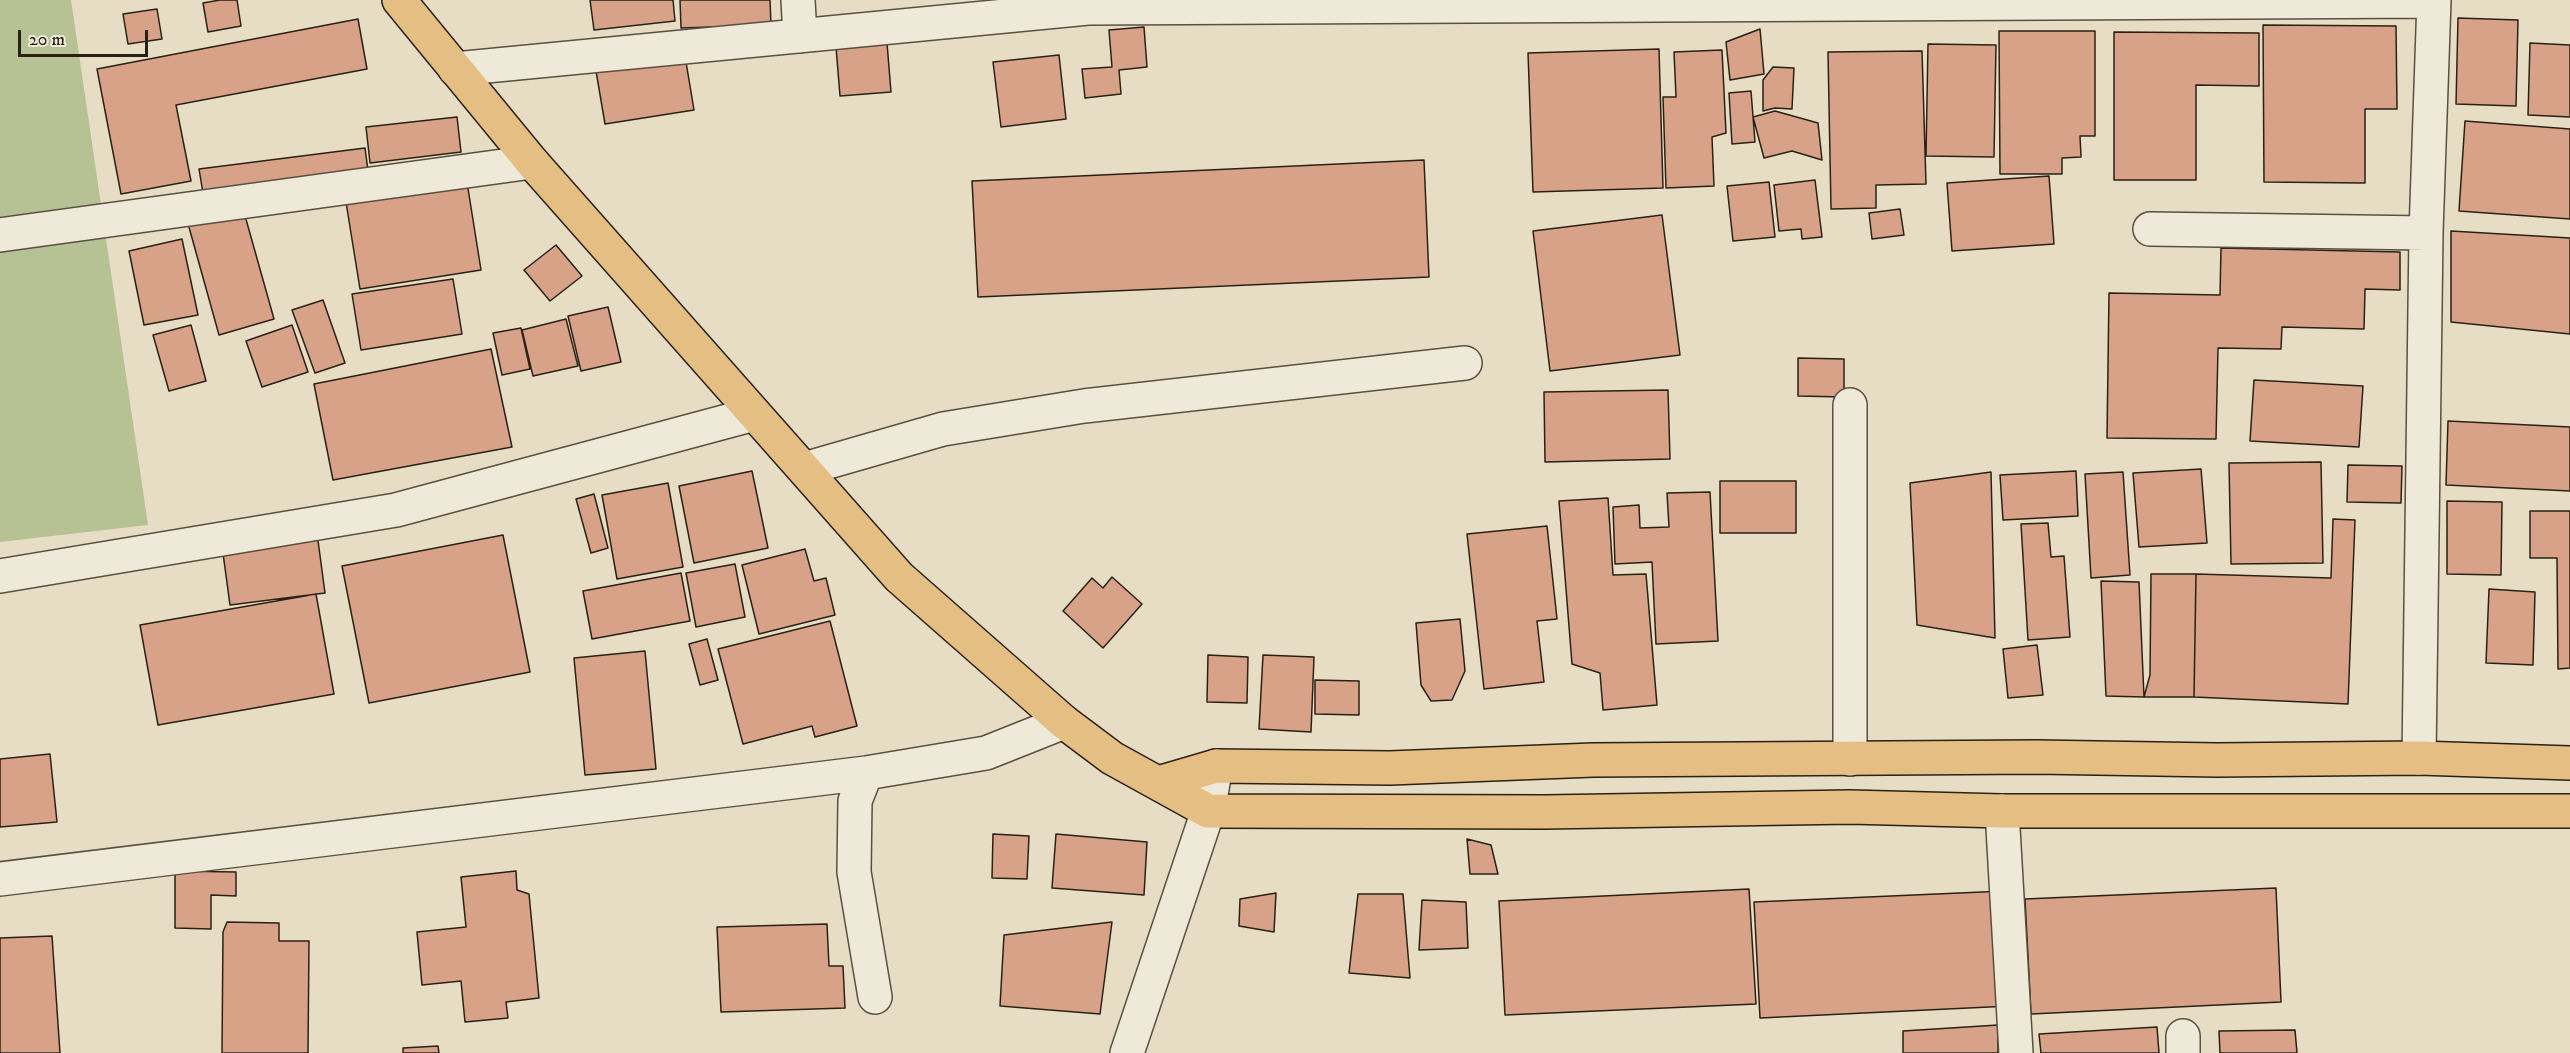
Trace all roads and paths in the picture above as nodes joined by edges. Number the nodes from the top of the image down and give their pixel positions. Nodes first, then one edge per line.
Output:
1 (399, 0) edge
2 (798, 0) edge
3 (2434, 1) edge
4 (1376, 3) edge
5 (1673, 3) edge
6 (1088, 4) edge
7 (800, 36) junction
8 (455, 69) junction
9 (532, 162) junction
10 (2150, 229) dead end
11 (2427, 233) junction
12 (0, 235) edge
13 (1465, 363) dead end
14 (1850, 405) dead end
15 (754, 414) junction
16 (804, 469) junction
17 (0, 576) edge
18 (1064, 722) junction
19 (2419, 758) junction
20 (1850, 759) junction
21 (2278, 759) junction
22 (2570, 763) edge
23 (1216, 765) junction
24 (866, 773) junction
25 (1158, 783) junction
26 (1208, 811) junction
27 (2002, 811) junction
28 (2570, 811) edge
29 (2279, 812) junction
30 (0, 879) edge
31 (875, 997) dead end
32 (1127, 1053) edge
33 (1131, 1053) edge
34 (2016, 1053) edge

1 - 8 main road
2 - 7 street
3 - 5 street
3 - 11 street
4 - 5 street
4 - 6 street
6 - 7 street
7 - 8 street
8 - 9 main road
9 - 12 street
9 - 15 main road
10 - 11 street
11 - 19 street
13 - 16 street
14 - 20 street
15 - 16 main road
15 - 17 street
16 - 18 main road
18 - 24 street
18 - 25 main road
19 - 21 main road
19 - 22 main road
20 - 21 main road
20 - 23 main road
21 - 29 main road
23 - 25 main road
23 - 26 street
24 - 30 street
24 - 31 street
25 - 26 main road
26 - 27 main road
26 - 32 street
27 - 29 main road
27 - 34 street
28 - 29 main road
32 - 33 street

